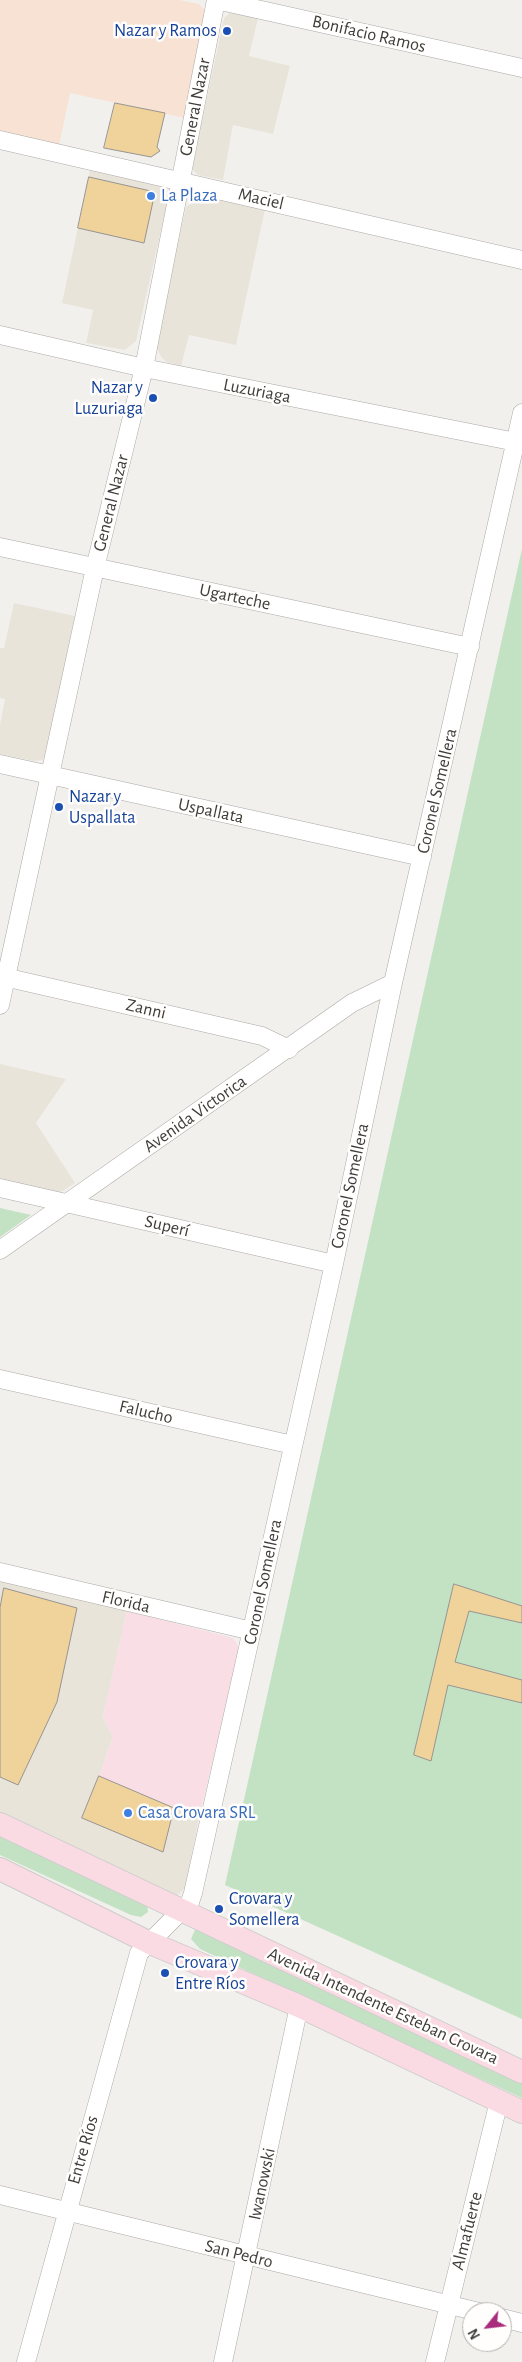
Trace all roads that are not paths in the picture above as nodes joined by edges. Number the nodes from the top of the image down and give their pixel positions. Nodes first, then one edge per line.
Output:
1 (216, 0) edge
2 (522, 68) edge
3 (0, 140) edge
4 (180, 180) junction
5 (522, 260) edge
6 (0, 335) edge
7 (144, 368) junction
8 (522, 414) edge
9 (516, 442) junction
10 (0, 547) edge
11 (95, 568) junction
12 (470, 647) junction
13 (0, 764) edge
14 (49, 776) junction
15 (422, 857) junction
16 (3, 976) edge
17 (393, 983) junction
18 (0, 1005) edge
19 (289, 1048) junction
20 (0, 1188) edge
21 (69, 1203) junction
22 (0, 1250) edge
23 (334, 1264) junction
24 (0, 1379) edge
25 (293, 1446) junction
26 (0, 1572) edge
27 (252, 1631) junction
28 (0, 1824) edge
29 (0, 1869) edge
30 (180, 1912) junction
31 (148, 1942) junction
32 (299, 2006) junction
33 (522, 2072) edge
34 (499, 2101) junction
35 (522, 2112) edge
36 (0, 2195) edge
37 (66, 2210) junction
38 (247, 2257) junction
39 (449, 2304) junction
40 (462, 2307) edge
41 (26, 2362) edge
42 (223, 2362) edge
43 (435, 2362) edge

1 - 2 street, Bonifacio Ramos
1 - 4 street, General Nazar
3 - 4 street, Maciel
4 - 5 street, Maciel
4 - 7 street, General Nazar
6 - 7 street, Luzuriaga
7 - 9 street, Luzuriaga
7 - 11 street, General Nazar
8 - 9 street, Coronel Somellera
9 - 12 street, Coronel Somellera
10 - 11 street, Ugarteche
11 - 12 street, Ugarteche
11 - 14 street, General Nazar
12 - 15 street, Coronel Somellera
13 - 14 street, Uspallata
14 - 15 street, Uspallata
14 - 16 street, General Nazar
15 - 17 street, Coronel Somellera
16 - 18 street, General Nazar
16 - 19 street, Zanni
17 - 19 street, Avenida Victorica
17 - 23 street, Coronel Somellera
19 - 21 street, Avenida Victorica
20 - 21 street, Superí
21 - 22 street, Avenida Victorica
21 - 23 street, Superí
23 - 25 street, Coronel Somellera
24 - 25 street, Falucho
25 - 27 street, Coronel Somellera
26 - 27 street, Florida
27 - 30 street, Coronel Somellera
28 - 30 main road, Avenida Intendente Esteban Crovara
29 - 31 main road, Avenida Intendente Esteban Crovara
30 - 31 street, Coronel Somellera
30 - 33 main road, Avenida Intendente Esteban Crovara
31 - 32 main road, Avenida Intendente Esteban Crovara
31 - 37 street, Entre Ríos
32 - 34 main road, Avenida Intendente Esteban Crovara
32 - 38 street, Iwanowski
34 - 35 main road, Avenida Intendente Esteban Crovara
34 - 39 street, Almafuerte
36 - 37 street, San Pedro
37 - 38 street, San Pedro
37 - 41 street, Entre Ríos
38 - 39 street, San Pedro
38 - 42 street, Iwanowski
39 - 40 street, San Pedro
39 - 43 street, Almafuerte

